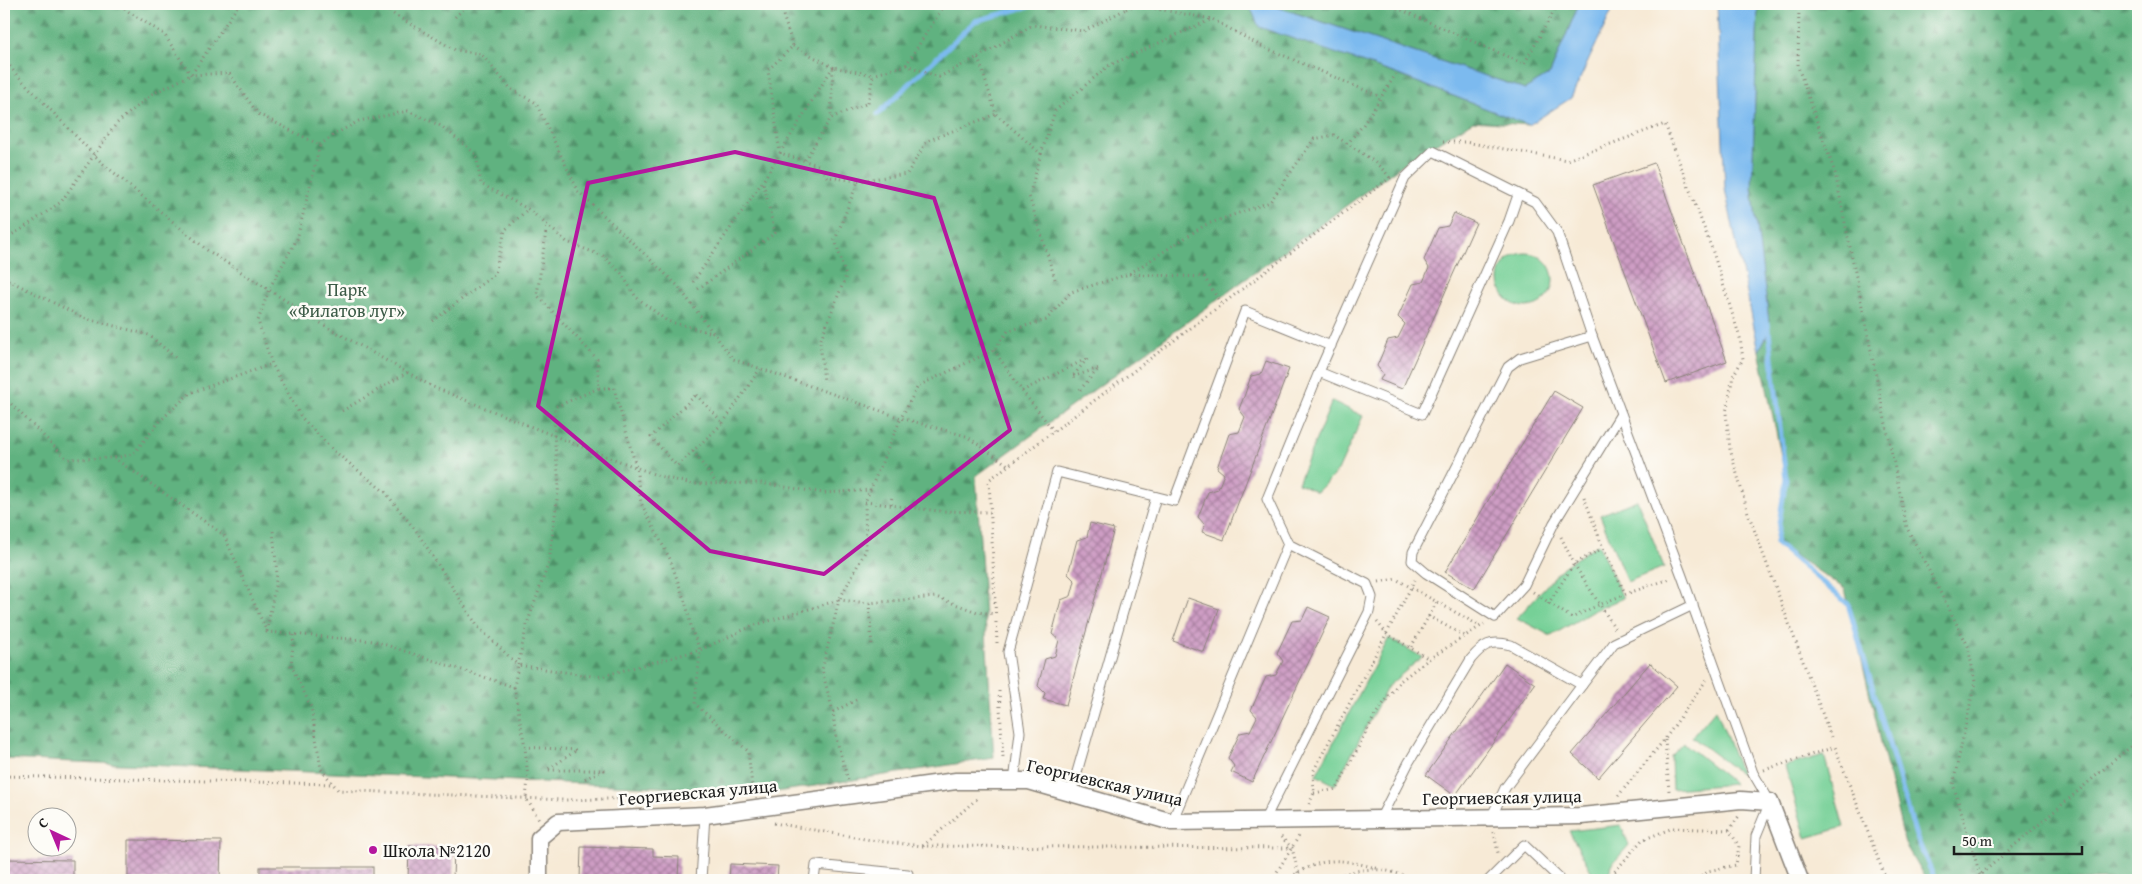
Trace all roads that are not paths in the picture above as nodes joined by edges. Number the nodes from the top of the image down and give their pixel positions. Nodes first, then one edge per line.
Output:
1 (1518, 195) junction
2 (1592, 336) junction
3 (1331, 346) junction
4 (1318, 372) junction
5 (1621, 414) junction
6 (1156, 498) junction
7 (1288, 544) junction
8 (1693, 605) junction
9 (1582, 685) junction
10 (1014, 782) junction
11 (1071, 793) junction
12 (1770, 802) junction
13 (705, 815) junction
14 (1491, 818) junction
15 (1380, 819) junction
16 (1264, 821) junction
17 (1172, 822) junction
18 (538, 880) edge
19 (701, 880) edge
20 (814, 880) edge
21 (908, 880) edge
22 (1489, 880) edge
23 (1561, 880) edge
24 (1754, 880) edge
25 (1800, 880) edge

1 - 2 lane
1 - 3 lane
1 - 4 lane
2 - 5 lane
2 - 5 lane
3 - 4 lane
3 - 6 lane
4 - 7 lane
5 - 8 lane
6 - 10 lane
6 - 11 lane
7 - 16 lane
7 - 17 lane
8 - 9 lane
8 - 12 lane
9 - 14 lane
9 - 15 lane
10 - 11 street, Георгиевская улица
10 - 13 street, Георгиевская улица
11 - 17 street, Георгиевская улица
12 - 14 street, Георгиевская улица
12 - 24 lane
12 - 25 street
13 - 18 street, Георгиевская улица
13 - 19 lane
14 - 15 street, Георгиевская улица
15 - 16 street, Георгиевская улица
16 - 17 street, Георгиевская улица
20 - 21 lane
22 - 23 lane

